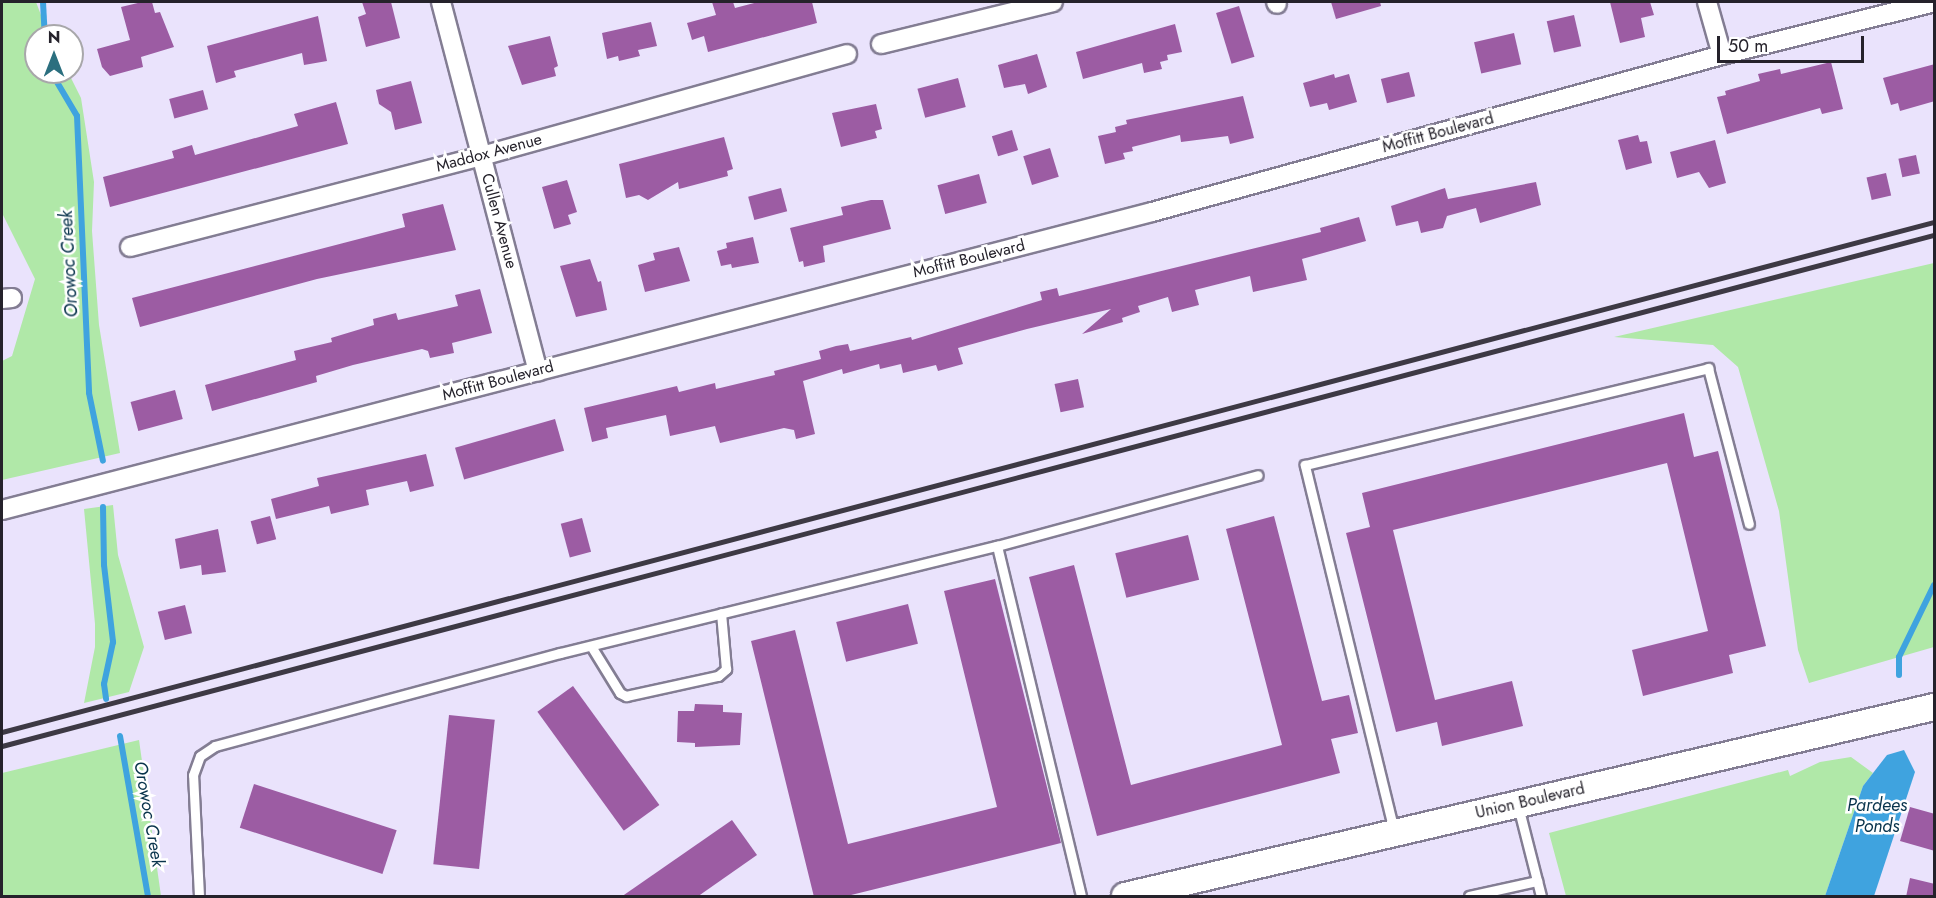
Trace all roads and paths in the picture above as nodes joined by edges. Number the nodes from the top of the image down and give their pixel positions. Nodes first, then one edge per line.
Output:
1 (441, 2) edge
2 (1053, 2) edge
3 (1707, 2) edge
4 (1934, 2) edge
5 (881, 44) dead end
6 (846, 54) dead end
7 (1722, 55) junction
8 (482, 156) junction
9 (130, 246) dead end
10 (537, 370) junction
11 (1258, 475) dead end
12 (2, 510) edge
13 (1749, 524) dead end
14 (997, 546) junction
15 (721, 613) junction
16 (591, 646) junction
17 (1935, 707) edge
18 (1518, 804) junction
19 (1394, 833) junction
20 (1538, 881) junction
21 (199, 897) edge
22 (1081, 897) edge
23 (1125, 897) edge
24 (1469, 897) edge
25 (1541, 897) edge

1 - 8 street, Cullen Avenue
2 - 5 street
3 - 7 street
4 - 7 street, Moffitt Boulevard
6 - 8 street, Maddox Avenue
7 - 10 street, Moffitt Boulevard
8 - 9 street, Maddox Avenue
8 - 10 street, Cullen Avenue
10 - 12 street, Moffitt Boulevard
11 - 14 lane
13 - 19 lane
14 - 15 lane
14 - 22 lane
15 - 16 lane
15 - 16 lane
16 - 21 lane
17 - 18 main road, Union Boulevard
18 - 19 main road, Union Boulevard
18 - 20 lane
19 - 23 main road, Union Boulevard
20 - 24 lane
20 - 25 lane

